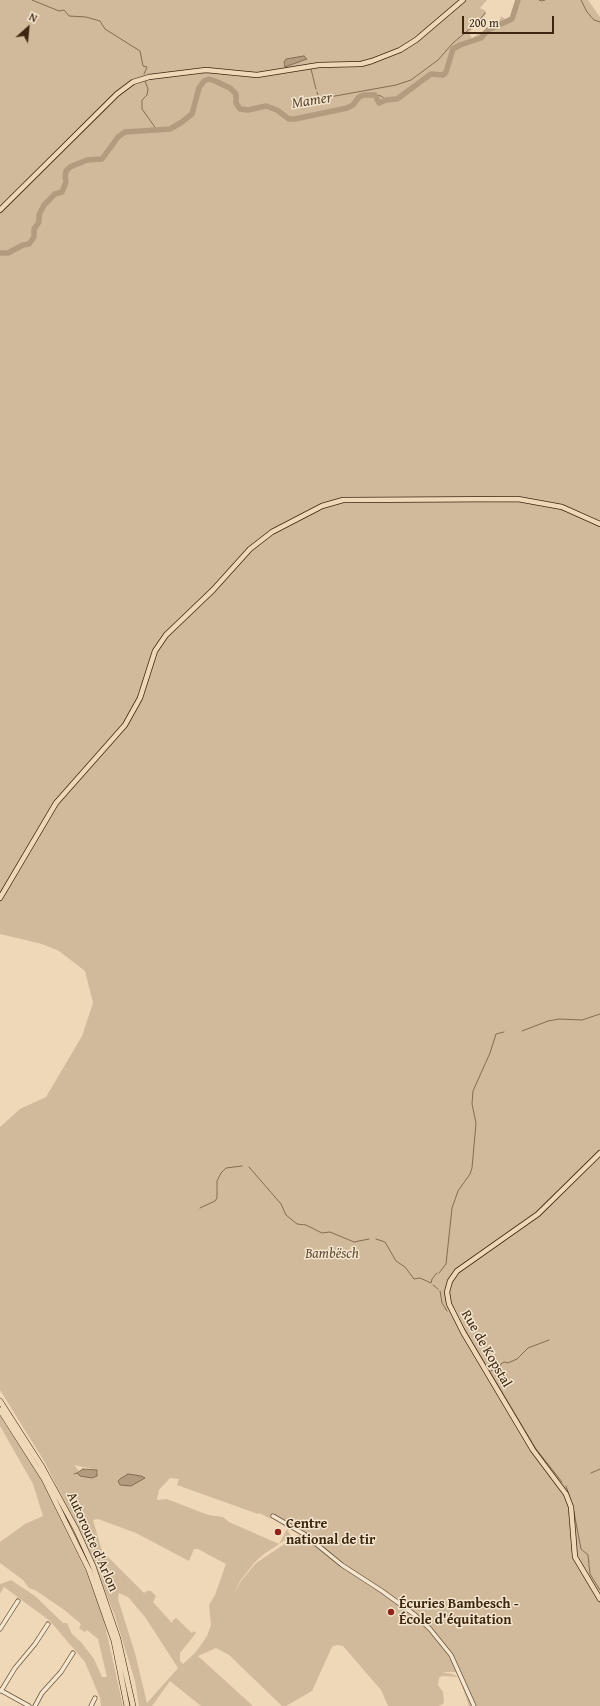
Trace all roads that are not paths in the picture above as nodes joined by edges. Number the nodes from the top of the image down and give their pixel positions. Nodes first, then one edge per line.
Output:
1 (463, 0) edge
2 (0, 210) edge
3 (600, 524) edge
4 (0, 898) edge
5 (600, 1154) edge
6 (0, 1402) edge
7 (0, 1410) edge
8 (273, 1516) dead end
9 (600, 1598) edge
10 (18, 1601) dead end
11 (48, 1624) dead end
12 (0, 1629) edge
13 (74, 1653) dead end
14 (0, 1690) edge
15 (96, 1698) dead end
16 (28, 1706) edge
17 (35, 1706) edge
18 (91, 1706) edge
19 (127, 1706) edge
20 (133, 1706) edge
21 (474, 1706) edge

1 - 2 main road
3 - 4 main road
5 - 9 main road, Rue de Kopstal
6 - 20 highway, Autoroute d'Arlon
7 - 19 highway, Autoroute d'Arlon
8 - 21 street
10 - 12 street
11 - 14 street
13 - 17 street
14 - 16 street
15 - 18 street

